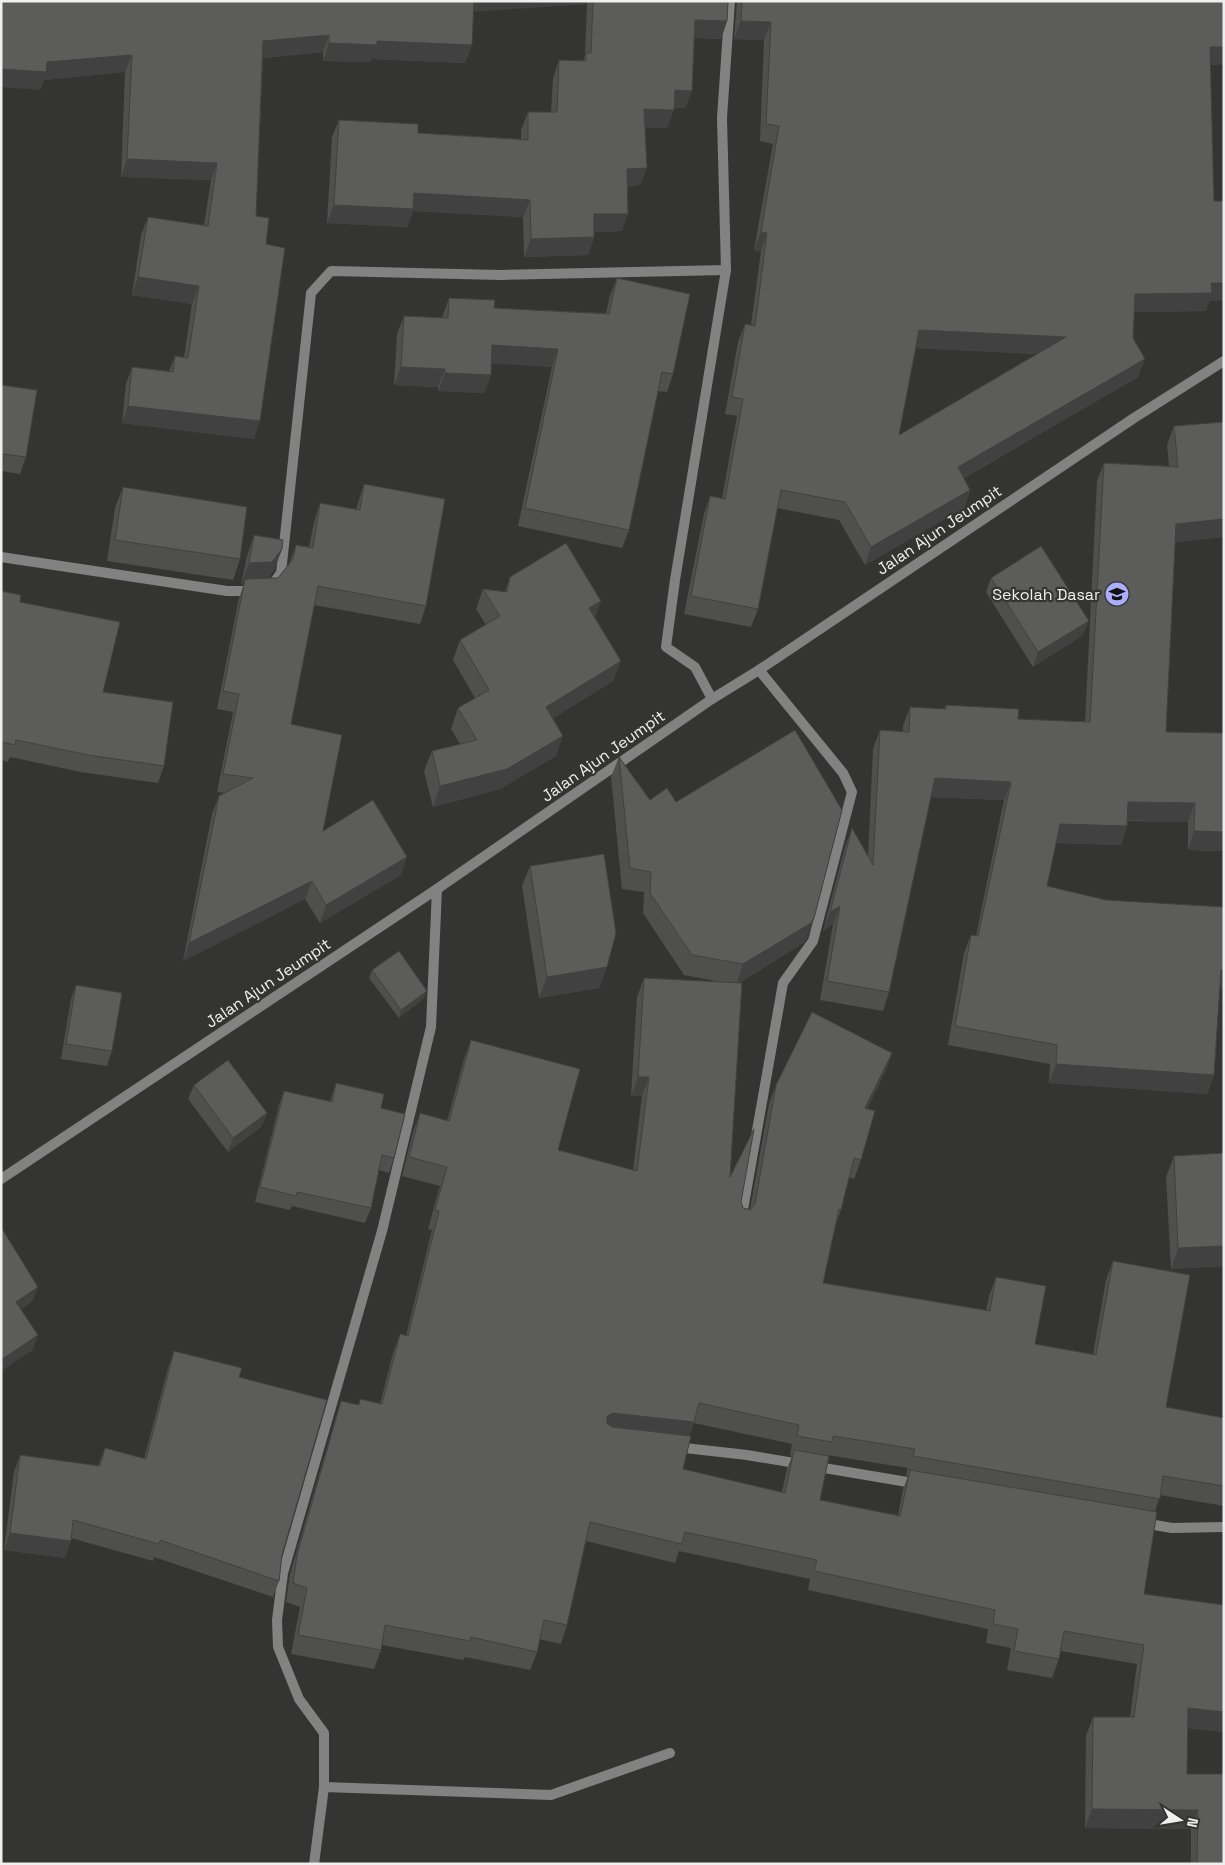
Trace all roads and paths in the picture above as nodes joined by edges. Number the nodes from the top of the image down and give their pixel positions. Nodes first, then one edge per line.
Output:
1 (730, 1) edge
2 (726, 270) junction
3 (1224, 361) edge
4 (1, 557) edge
5 (759, 670) junction
6 (712, 699) junction
7 (437, 889) junction
8 (1, 1179) edge
9 (741, 1222) edge
10 (662, 1445) edge
11 (930, 1486) edge
12 (1134, 1521) edge
13 (1224, 1527) edge
14 (670, 1753) dead end
15 (324, 1787) junction
16 (314, 1864) edge

1 - 2 street
2 - 4 street
2 - 6 street
3 - 5 street, Jalan Ajun Jeumpit
5 - 6 street, Jalan Ajun Jeumpit
5 - 9 street
6 - 7 street, Jalan Ajun Jeumpit
7 - 8 street, Jalan Ajun Jeumpit
7 - 15 street
10 - 11 street
12 - 13 street
14 - 15 street
15 - 16 street

